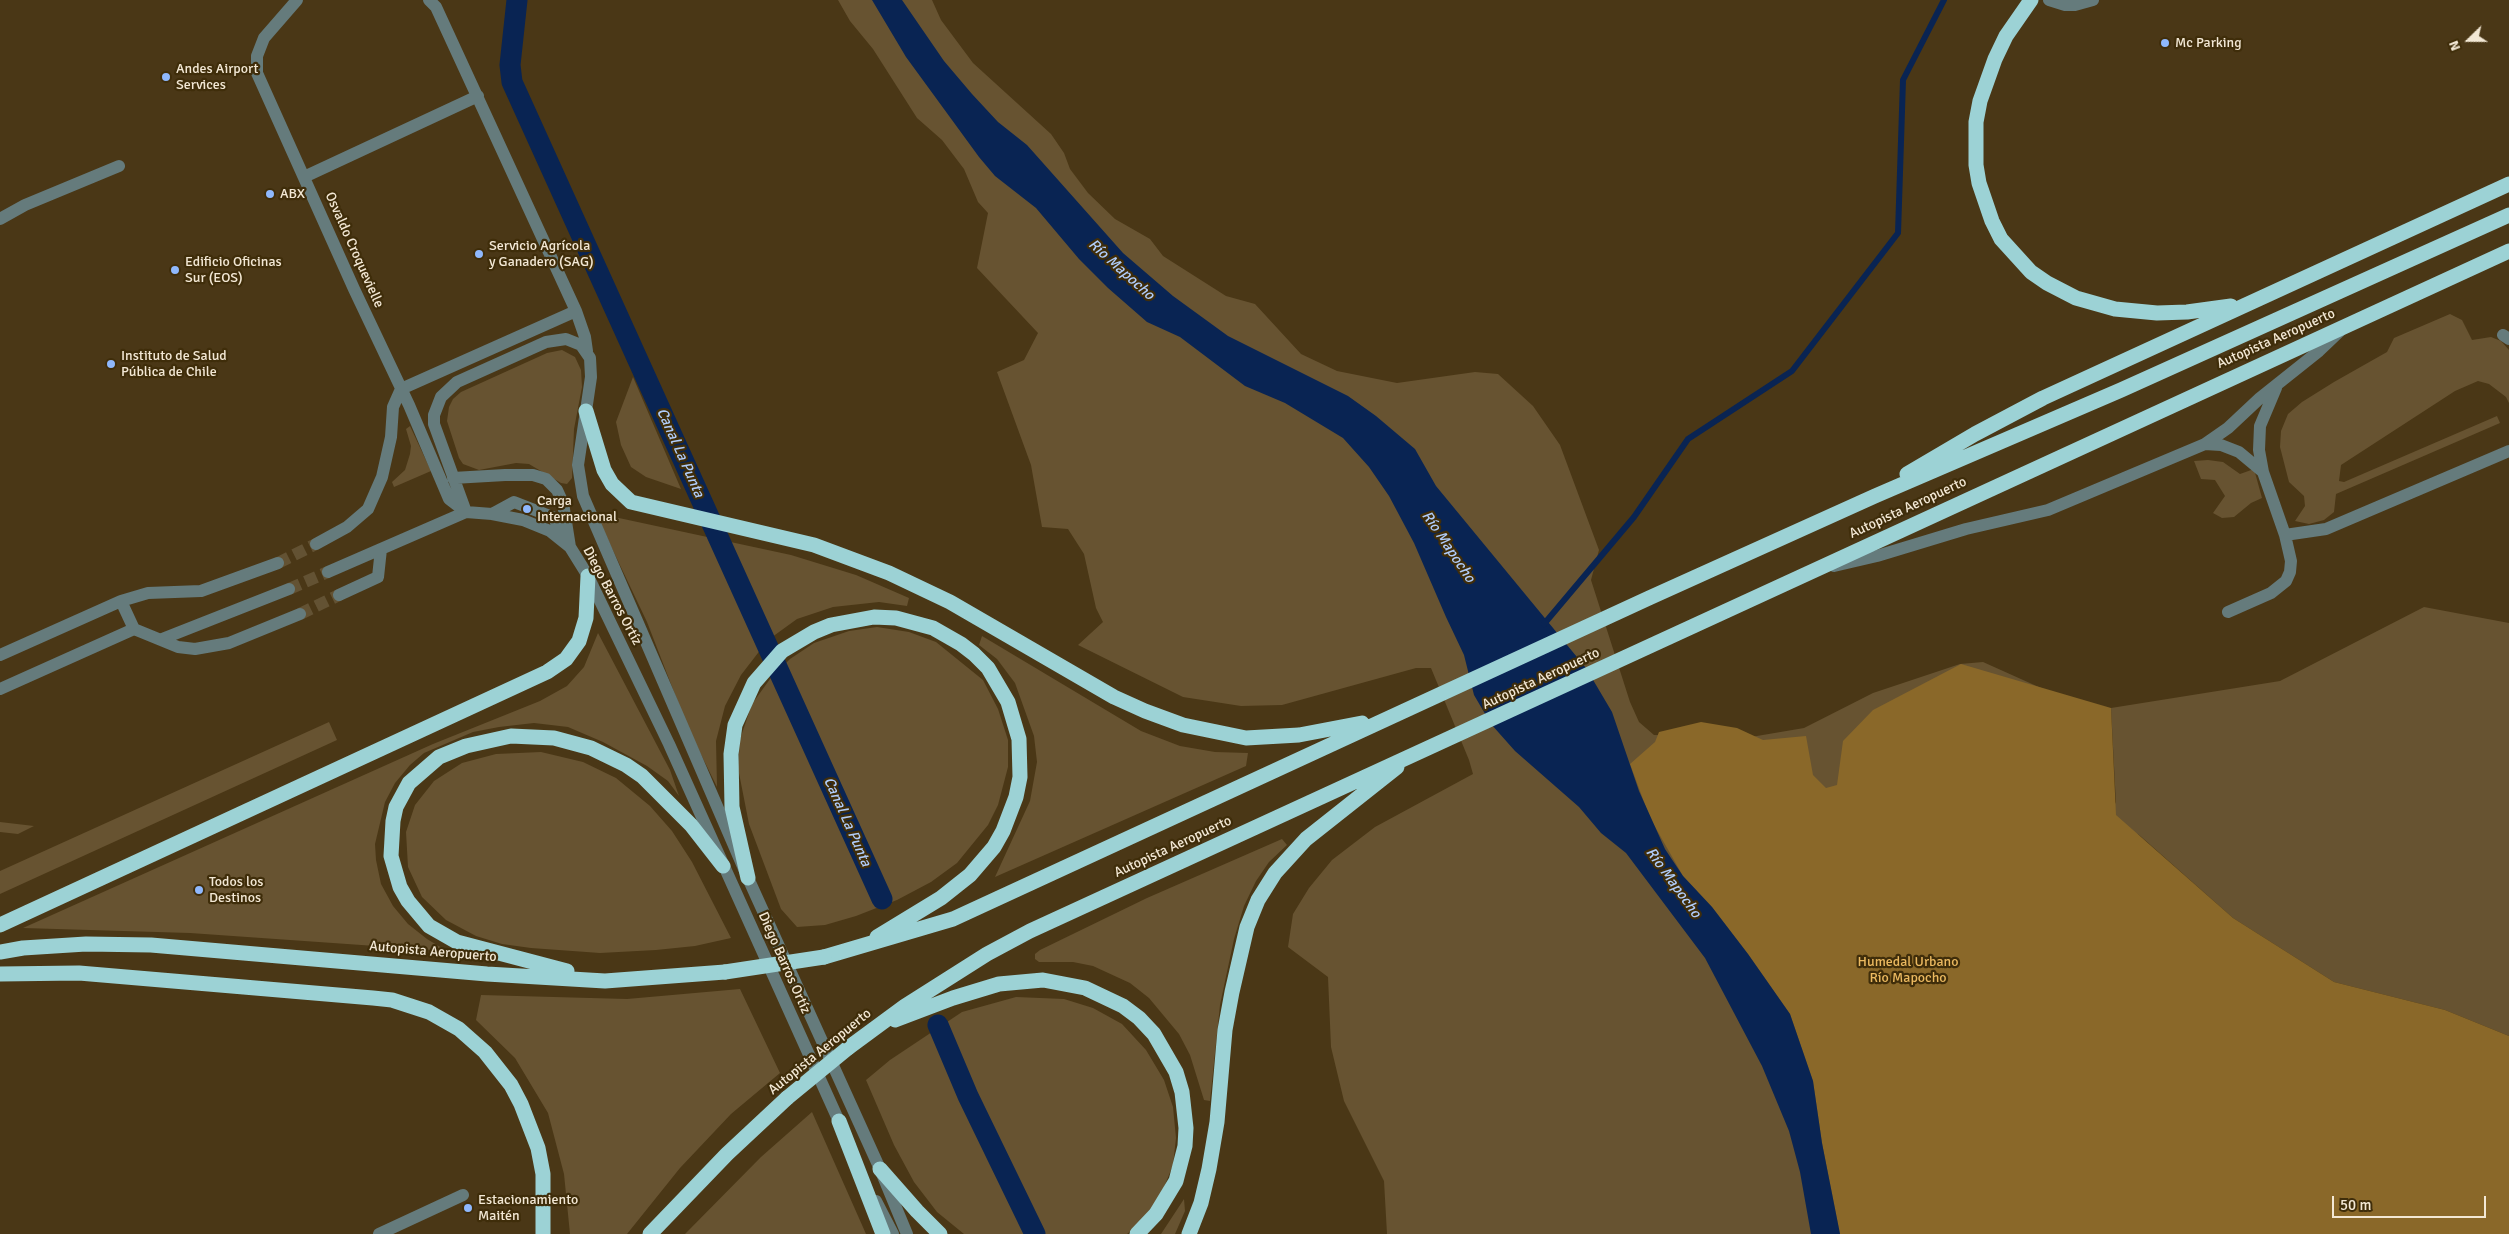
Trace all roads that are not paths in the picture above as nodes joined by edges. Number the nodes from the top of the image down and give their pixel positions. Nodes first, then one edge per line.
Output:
1 (297, 0) edge
2 (429, 0) edge
3 (2031, 0) edge
4 (2049, 0) edge
5 (2093, 0) edge
6 (478, 96) junction
7 (119, 166) dead end
8 (304, 177) junction
9 (2509, 184) edge
10 (2509, 215) edge
11 (0, 219) edge
12 (2509, 250) edge
13 (2259, 300) junction
14 (576, 311) junction
15 (2344, 326) junction
16 (587, 351) junction
17 (2278, 383) junction
18 (401, 389) junction
19 (586, 410) junction
20 (2205, 444) junction
21 (2509, 451) edge
22 (2263, 472) junction
23 (453, 478) junction
24 (1875, 496) junction
25 (466, 512) junction
26 (2285, 536) junction
27 (565, 543) junction
28 (316, 544) tunnel mouth
29 (381, 549) junction
30 (278, 562) tunnel mouth
31 (1812, 571) junction
32 (328, 572) tunnel mouth
33 (588, 576) junction
34 (290, 590) tunnel mouth
35 (339, 595) tunnel mouth
36 (121, 600) junction
37 (2228, 612) dead end
38 (300, 614) tunnel mouth
39 (134, 629) junction
40 (162, 639) junction
41 (0, 655) edge
42 (0, 689) edge
43 (1383, 720) junction
44 (1412, 755) junction
45 (723, 866) junction
46 (748, 878) junction
47 (0, 925) edge
48 (858, 948) junction
49 (0, 952) edge
50 (0, 974) edge
51 (605, 981) junction
52 (862, 1036) junction
53 (839, 1121) junction
54 (880, 1169) junction
55 (463, 1195) dead end
56 (683, 1197) junction
57 (379, 1234) edge
58 (543, 1234) edge
59 (650, 1234) edge
60 (660, 1234) edge
61 (883, 1234) edge
62 (893, 1234) edge
63 (907, 1234) edge
64 (940, 1234) edge
65 (1137, 1234) edge
66 (1189, 1234) edge

1 - 8 street, Osvaldo Croquevielle
2 - 6 street
3 - 13 highway
4 - 5 street
6 - 8 street
6 - 14 street
7 - 11 street
8 - 18 street, Osvaldo Croquevielle
9 - 13 highway, Autopista Aeropuerto
10 - 24 highway, Autopista Aeropuerto
12 - 15 highway, Autopista Aeropuerto
13 - 24 highway, Autopista Aeropuerto
14 - 16 street
14 - 18 street
15 - 17 street
15 - 31 highway, Autopista Aeropuerto
16 - 19 street, Diego Barros Ortíz
16 - 23 street
17 - 20 street
17 - 22 street
18 - 25 street, Osvaldo Croquevielle
18 - 28 street
19 - 43 highway
19 - 46 street, Diego Barros Ortíz
20 - 22 street
20 - 31 street
21 - 26 street
22 - 26 street
23 - 25 street
23 - 27 street
24 - 43 highway, Autopista Aeropuerto
25 - 27 street, Diego Barros Ortíz
25 - 29 street
26 - 37 street
27 - 33 street, Diego Barros Ortíz
29 - 32 street
29 - 35 street
30 - 36 street
31 - 44 highway, Autopista Aeropuerto
33 - 45 street, Diego Barros Ortíz
33 - 47 highway
34 - 40 street
36 - 39 street
36 - 41 street
38 - 40 street
39 - 40 street
39 - 42 street
43 - 48 highway, Autopista Aeropuerto
44 - 52 highway, Autopista Aeropuerto
44 - 66 highway
45 - 51 highway
45 - 53 street, Diego Barros Ortíz
46 - 48 highway
46 - 54 street, Diego Barros Ortíz
48 - 51 highway, Autopista Aeropuerto, bridge
49 - 51 highway, Autopista Aeropuerto
50 - 58 highway
52 - 56 highway, Autopista Aeropuerto, bridge
52 - 65 highway
53 - 61 highway
53 - 62 street, Diego Barros Ortíz
54 - 63 street, Diego Barros Ortíz
54 - 64 highway
55 - 57 street
56 - 59 highway, Autopista Aeropuerto
56 - 60 highway

